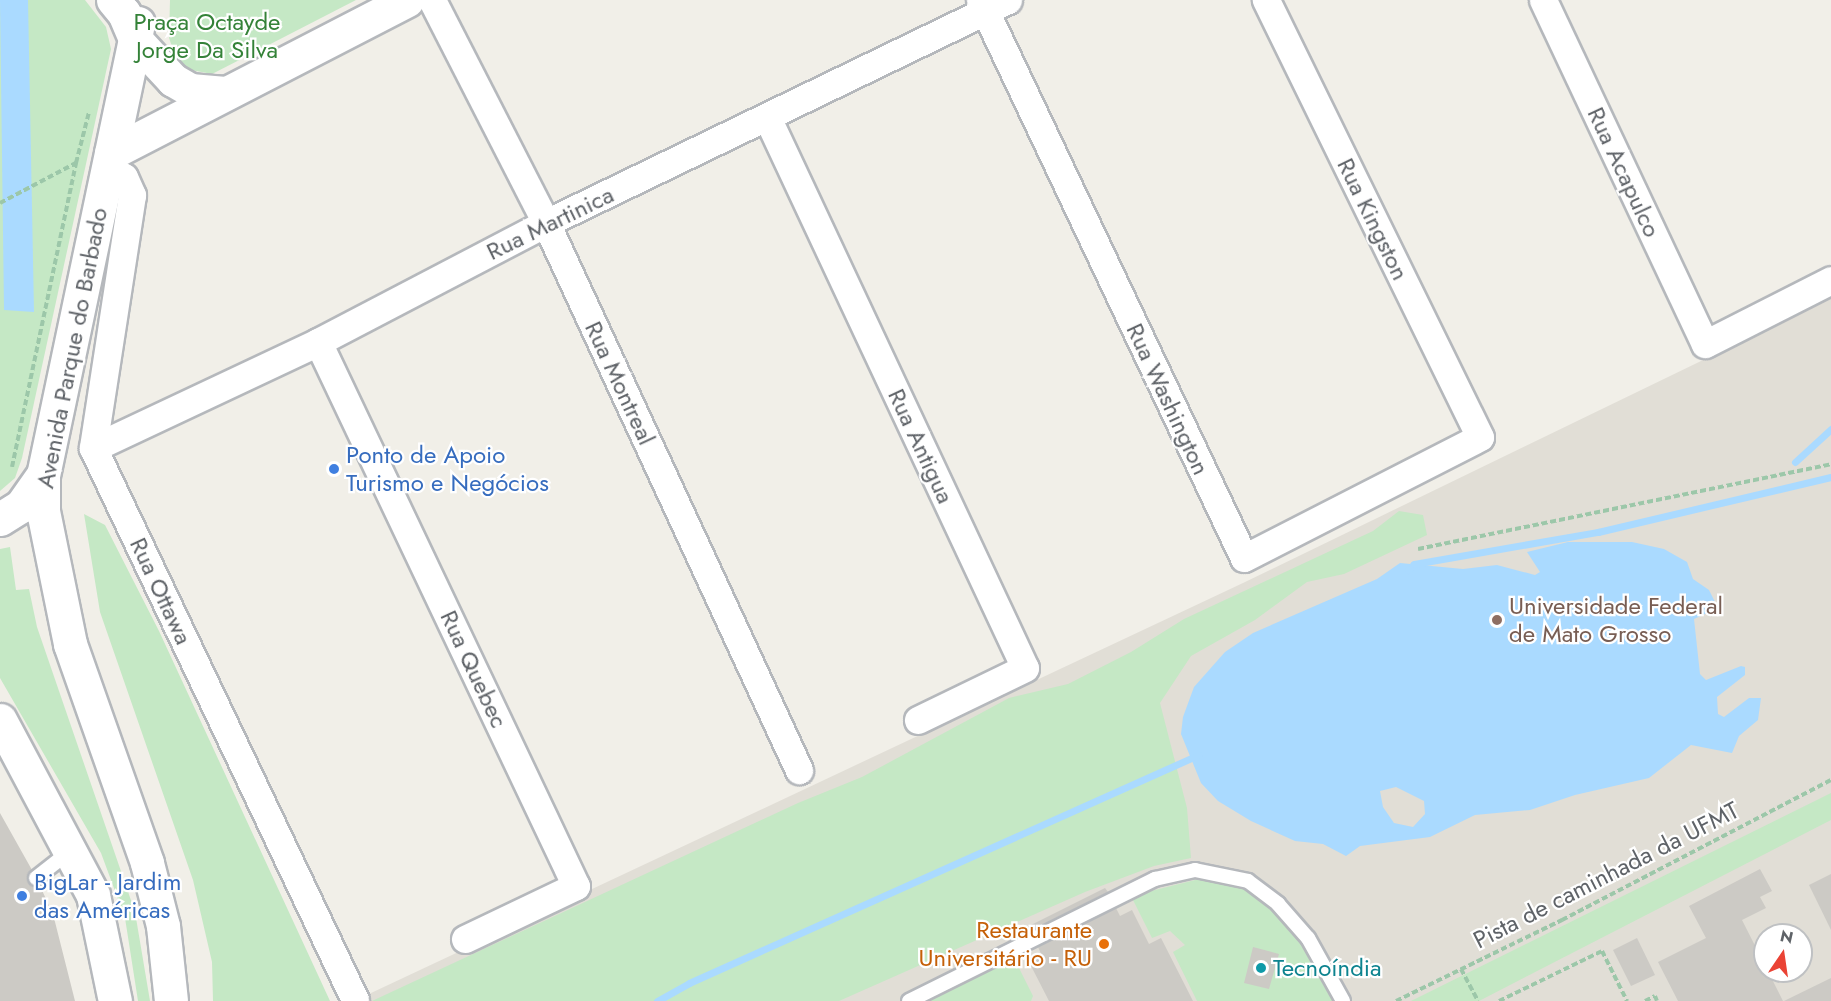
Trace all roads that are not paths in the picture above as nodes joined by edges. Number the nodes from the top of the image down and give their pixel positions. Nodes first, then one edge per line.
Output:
1 (407, 0) edge
2 (432, 0) edge
3 (1266, 0) edge
4 (1543, 0) edge
5 (991, 4) edge
6 (129, 13) edge
7 (225, 93) junction
8 (767, 117) junction
9 (98, 161) junction
10 (546, 223) junction
11 (1831, 280) edge
12 (318, 342) junction
13 (1480, 437) joint
14 (93, 448) junction
15 (43, 475) junction
16 (0, 519) edge
17 (0, 720) edge
18 (918, 720) dead end
19 (799, 770) dead end
20 (72, 850) junction
21 (36, 878) dead end
22 (465, 939) dead end
23 (355, 1000) edge
24 (115, 1001) edge
25 (171, 1001) edge
26 (909, 1001) edge
27 (1343, 1001) edge

1 - 7 main road
2 - 10 street, Rua Montreal
3 - 13 street, Rua Kingston
4 - 11 street, Rua Acapulco
5 - 8 street, Rua Martinica
5 - 13 street, Rua Washington
6 - 7 main road
6 - 9 main road, Avenida Parque do Barbado
7 - 9 main road
8 - 10 street, Rua Martinica
8 - 18 street, Rua Antigua
9 - 14 street
9 - 15 main road, Avenida Parque do Barbado
10 - 12 street, Rua Martinica
10 - 19 street, Rua Montreal
12 - 14 street, Rua Martinica
12 - 22 street, Rua Quebec
14 - 23 street, Rua Ottawa
15 - 16 main road
15 - 25 main road, Avenida Parque do Barbado
17 - 20 main road
20 - 21 lane
20 - 24 main road
26 - 27 lane

